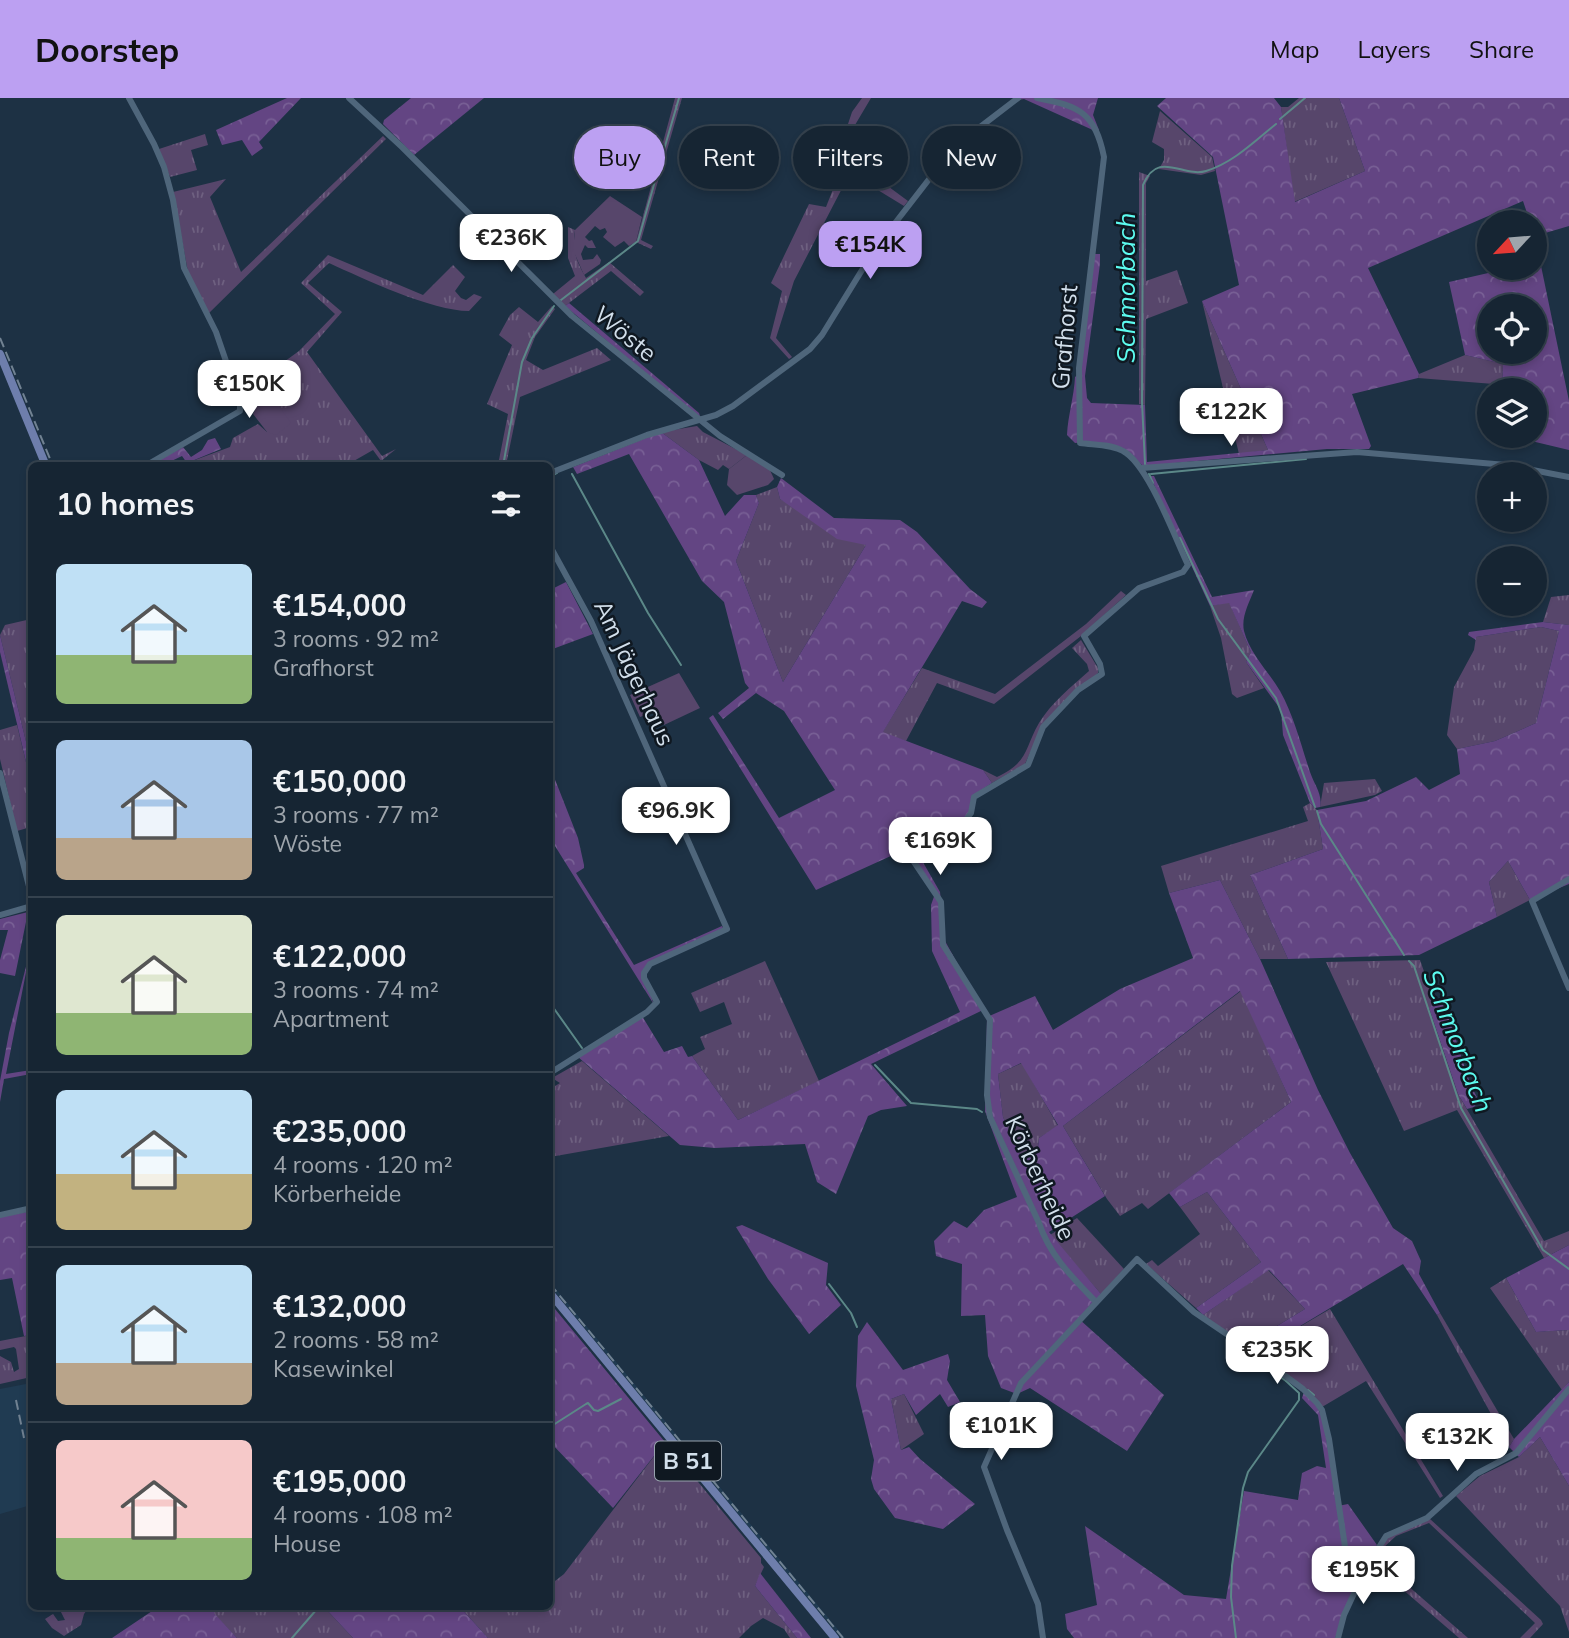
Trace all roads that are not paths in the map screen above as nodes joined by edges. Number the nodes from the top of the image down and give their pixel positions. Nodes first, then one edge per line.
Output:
1 (129, 98) edge
2 (349, 98) edge
3 (1018, 98) edge
4 (1037, 98) edge
5 (0, 354) edge
6 (699, 420) junction
7 (44, 462) edge
8 (152, 462) edge
9 (1142, 468) junction
10 (553, 473) edge
11 (782, 475) dead end
12 (1569, 477) edge
13 (553, 551) edge
14 (1188, 565) joint
15 (0, 773) edge
16 (1569, 879) edge
17 (28, 882) edge
18 (28, 907) edge
19 (0, 915) edge
20 (1569, 988) edge
21 (553, 1071) edge
22 (28, 1209) edge
23 (0, 1215) edge
24 (553, 1297) edge
25 (1096, 1302) junction
26 (1569, 1389) edge
27 (1366, 1568) junction
28 (835, 1638) edge
29 (1043, 1638) edge
30 (1338, 1638) edge

1 - 8 street
2 - 6 street, Wöste
3 - 6 street
4 - 9 street, Grafhorst
5 - 7 main road
6 - 10 street
6 - 11 street, Wöste
9 - 12 street
9 - 14 street, Grafhorst
13 - 21 street, Am Jägerhaus
14 - 25 street, Körberheide
15 - 17 street
16 - 20 street
18 - 19 street
22 - 23 street
24 - 28 main road, B 51
25 - 27 street
25 - 29 street
26 - 27 street
27 - 30 street

